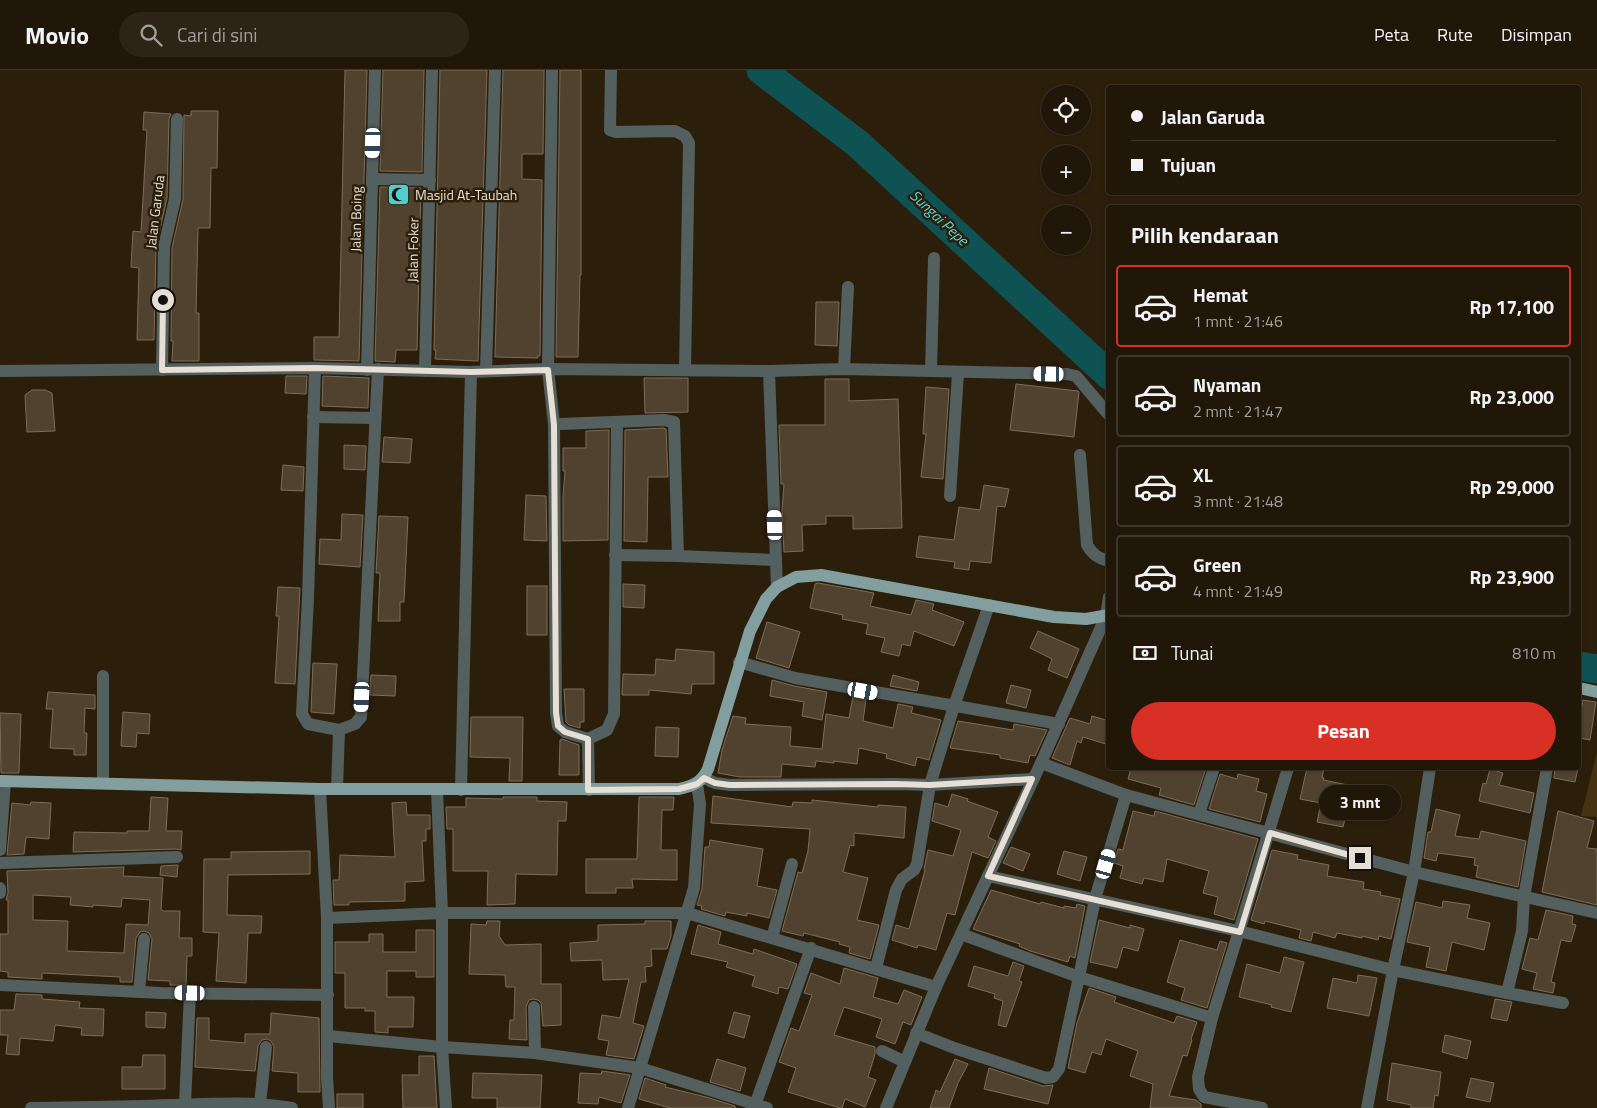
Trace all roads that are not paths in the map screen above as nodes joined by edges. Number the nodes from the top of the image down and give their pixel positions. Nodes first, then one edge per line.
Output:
1 (375, 70) edge
2 (432, 70) edge
3 (495, 70) edge
4 (552, 70) edge
5 (611, 70) edge
6 (177, 118) dead end
7 (372, 179) junction
8 (430, 180) junction
9 (934, 258) dead end
10 (848, 287) dead end
11 (315, 368) junction
12 (844, 369) junction
13 (162, 370) junction
14 (373, 370) junction
15 (425, 370) junction
16 (548, 370) junction
17 (685, 370) junction
18 (931, 370) junction
19 (0, 371) edge
20 (486, 371) junction
21 (769, 371) junction
22 (471, 372) junction
23 (958, 373) junction
24 (1106, 411) edge
25 (313, 417) junction
26 (374, 418) junction
27 (617, 423) junction
28 (554, 425) junction
29 (1080, 455) dead end
30 (950, 496) dead end
31 (615, 555) junction
32 (678, 556) junction
33 (776, 560) junction
34 (1106, 560) edge
35 (777, 587) junction
36 (989, 605) junction
37 (1106, 615) edge
38 (1106, 617) edge
39 (739, 662) junction
40 (103, 676) dead end
41 (1581, 688) edge
42 (1597, 692) edge
43 (954, 706) junction
44 (1058, 724) junction
45 (339, 730) junction
46 (588, 739) junction
47 (1041, 763) junction
48 (1213, 770) edge
49 (1287, 770) edge
50 (1430, 770) edge
51 (1547, 770) edge
52 (1032, 779) junction
53 (700, 781) junction
54 (2, 782) edge
55 (104, 783) junction
56 (930, 785) junction
57 (320, 789) junction
58 (337, 789) junction
59 (437, 790) junction
60 (461, 790) junction
61 (588, 790) junction
62 (1126, 795) junction
63 (1199, 814) junction
64 (1270, 833) junction
65 (0, 850) edge
66 (177, 857) dead end
67 (0, 863) edge
68 (792, 864) dead end
69 (1414, 872) junction
70 (988, 876) junction
71 (1524, 897) junction
72 (1096, 899) junction
73 (687, 913) junction
74 (1597, 913) edge
75 (442, 914) junction
76 (327, 918) junction
77 (1240, 932) junction
78 (961, 934) junction
79 (772, 938) junction
80 (144, 939) dead end
81 (811, 948) junction
82 (876, 968) junction
83 (1393, 970) junction
84 (1079, 977) junction
85 (0, 986) edge
86 (936, 987) junction
87 (139, 992) junction
88 (1507, 992) junction
89 (190, 993) junction
90 (328, 995) junction
91 (1563, 1004) dead end
92 (534, 1007) dead end
93 (1212, 1018) junction
94 (916, 1034) junction
95 (328, 1036) junction
96 (266, 1047) dead end
97 (442, 1047) junction
98 (882, 1051) dead end
99 (535, 1053) junction
100 (905, 1062) junction
101 (640, 1068) junction
102 (185, 1104) junction
103 (260, 1104) junction
104 (754, 1106) edge
105 (171, 1107) edge
106 (31, 1108) edge
107 (284, 1108) edge
108 (330, 1108) edge
109 (446, 1108) edge
110 (628, 1108) edge
111 (767, 1108) edge
112 (886, 1108) edge
113 (1262, 1108) edge
114 (1367, 1108) edge

1 - 7 street, Jalan Boing
2 - 8 street, Jalan Foker
3 - 20 street
4 - 16 street
5 - 17 street
6 - 13 street, Jalan Garuda
7 - 8 street
7 - 14 street, Jalan Boing
8 - 15 street, Jalan Foker
9 - 18 street
10 - 12 street
11 - 13 street
11 - 14 street
11 - 25 street
12 - 18 street
12 - 21 street
13 - 19 street
14 - 15 street
14 - 26 street, Jalan Boing
15 - 22 street
16 - 17 street
16 - 20 street
16 - 28 street
17 - 21 street
18 - 23 street
20 - 22 street
21 - 33 street
22 - 60 street
23 - 24 street
23 - 30 street
25 - 26 street
25 - 45 street
26 - 45 street, Jalan Boing
27 - 28 street
27 - 31 street
27 - 32 street
28 - 46 street
29 - 34 street
31 - 32 street
31 - 46 street
32 - 33 street
33 - 35 street
35 - 36 main road
35 - 39 main road
36 - 37 main road
36 - 43 street
38 - 44 street
39 - 43 street
39 - 53 main road
40 - 55 street
41 - 42 main road
43 - 44 street
43 - 56 street
44 - 47 street
45 - 58 street
46 - 61 street
47 - 52 street
47 - 62 street
48 - 63 street
49 - 64 street
50 - 69 street
51 - 71 street
52 - 56 street
52 - 70 street
53 - 56 street
53 - 61 main road
53 - 73 street
54 - 55 main road
54 - 65 street
55 - 57 main road
56 - 82 street
57 - 58 main road
57 - 76 street
58 - 59 main road
59 - 60 main road
59 - 75 street
60 - 61 main road
62 - 63 street
62 - 72 street
63 - 64 street
64 - 69 street
64 - 77 street
66 - 67 street
68 - 79 street
69 - 71 street
69 - 83 street
70 - 72 street
70 - 78 street
71 - 74 street
71 - 88 street
72 - 77 street
72 - 84 street
73 - 75 street
73 - 79 street
73 - 101 street
75 - 76 street
75 - 97 street
76 - 90 street
77 - 83 street
77 - 93 street
78 - 84 street
78 - 86 street
79 - 81 street
80 - 87 street
81 - 82 street
81 - 104 street
82 - 86 street
83 - 88 street
83 - 114 street
84 - 93 street
84 - 94 street
85 - 87 street
86 - 94 street
87 - 89 street
88 - 91 street
89 - 90 street
89 - 102 street
90 - 95 street
92 - 99 street
93 - 113 street
94 - 100 street
95 - 97 street
95 - 108 street
96 - 103 street
97 - 99 street
97 - 109 street
98 - 100 street
99 - 101 street
100 - 112 street
101 - 104 street
101 - 110 street
102 - 103 street
102 - 105 street
103 - 107 street
104 - 111 street
105 - 106 street

